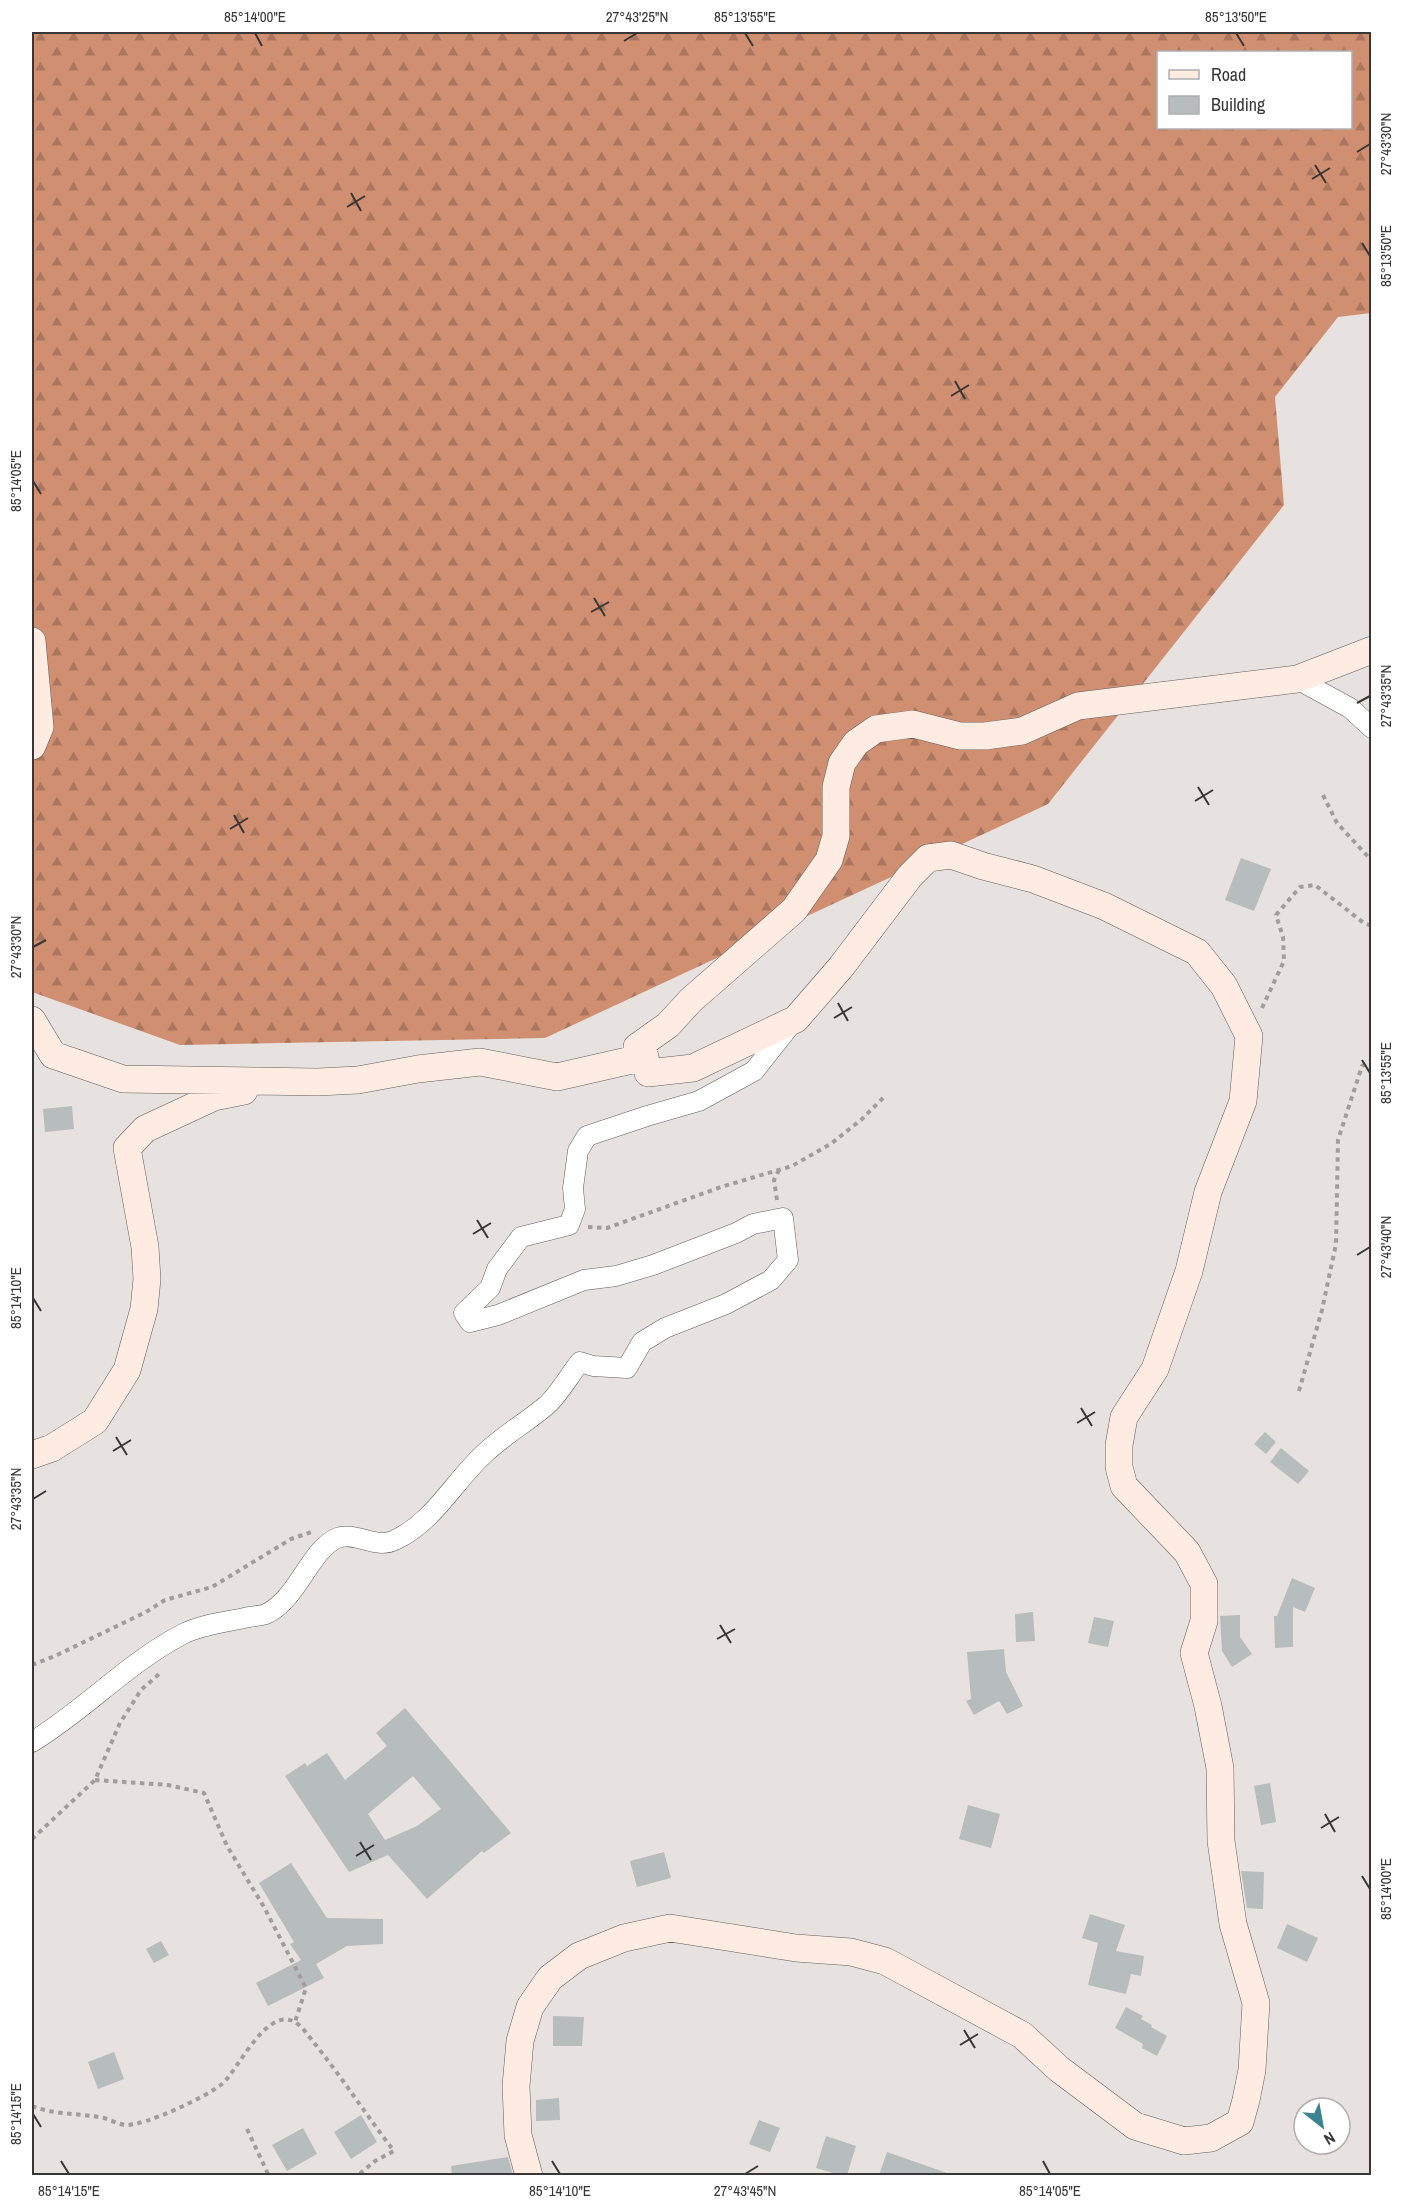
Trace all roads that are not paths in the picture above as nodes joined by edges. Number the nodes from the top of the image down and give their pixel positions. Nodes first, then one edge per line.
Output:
1 (32, 641) edge
2 (1371, 650) edge
3 (1297, 679) junction
4 (1371, 728) edge
5 (32, 746) edge
6 (796, 1019) junction
7 (32, 1020) edge
8 (645, 1057) junction
9 (298, 1080) junction
10 (32, 1455) edge
11 (32, 1742) edge
12 (529, 2175) edge

1 - 5 main road
2 - 3 main road
3 - 4 street
3 - 8 main road
6 - 8 main road
6 - 11 street
6 - 12 main road
7 - 9 main road
8 - 9 main road
9 - 10 main road

